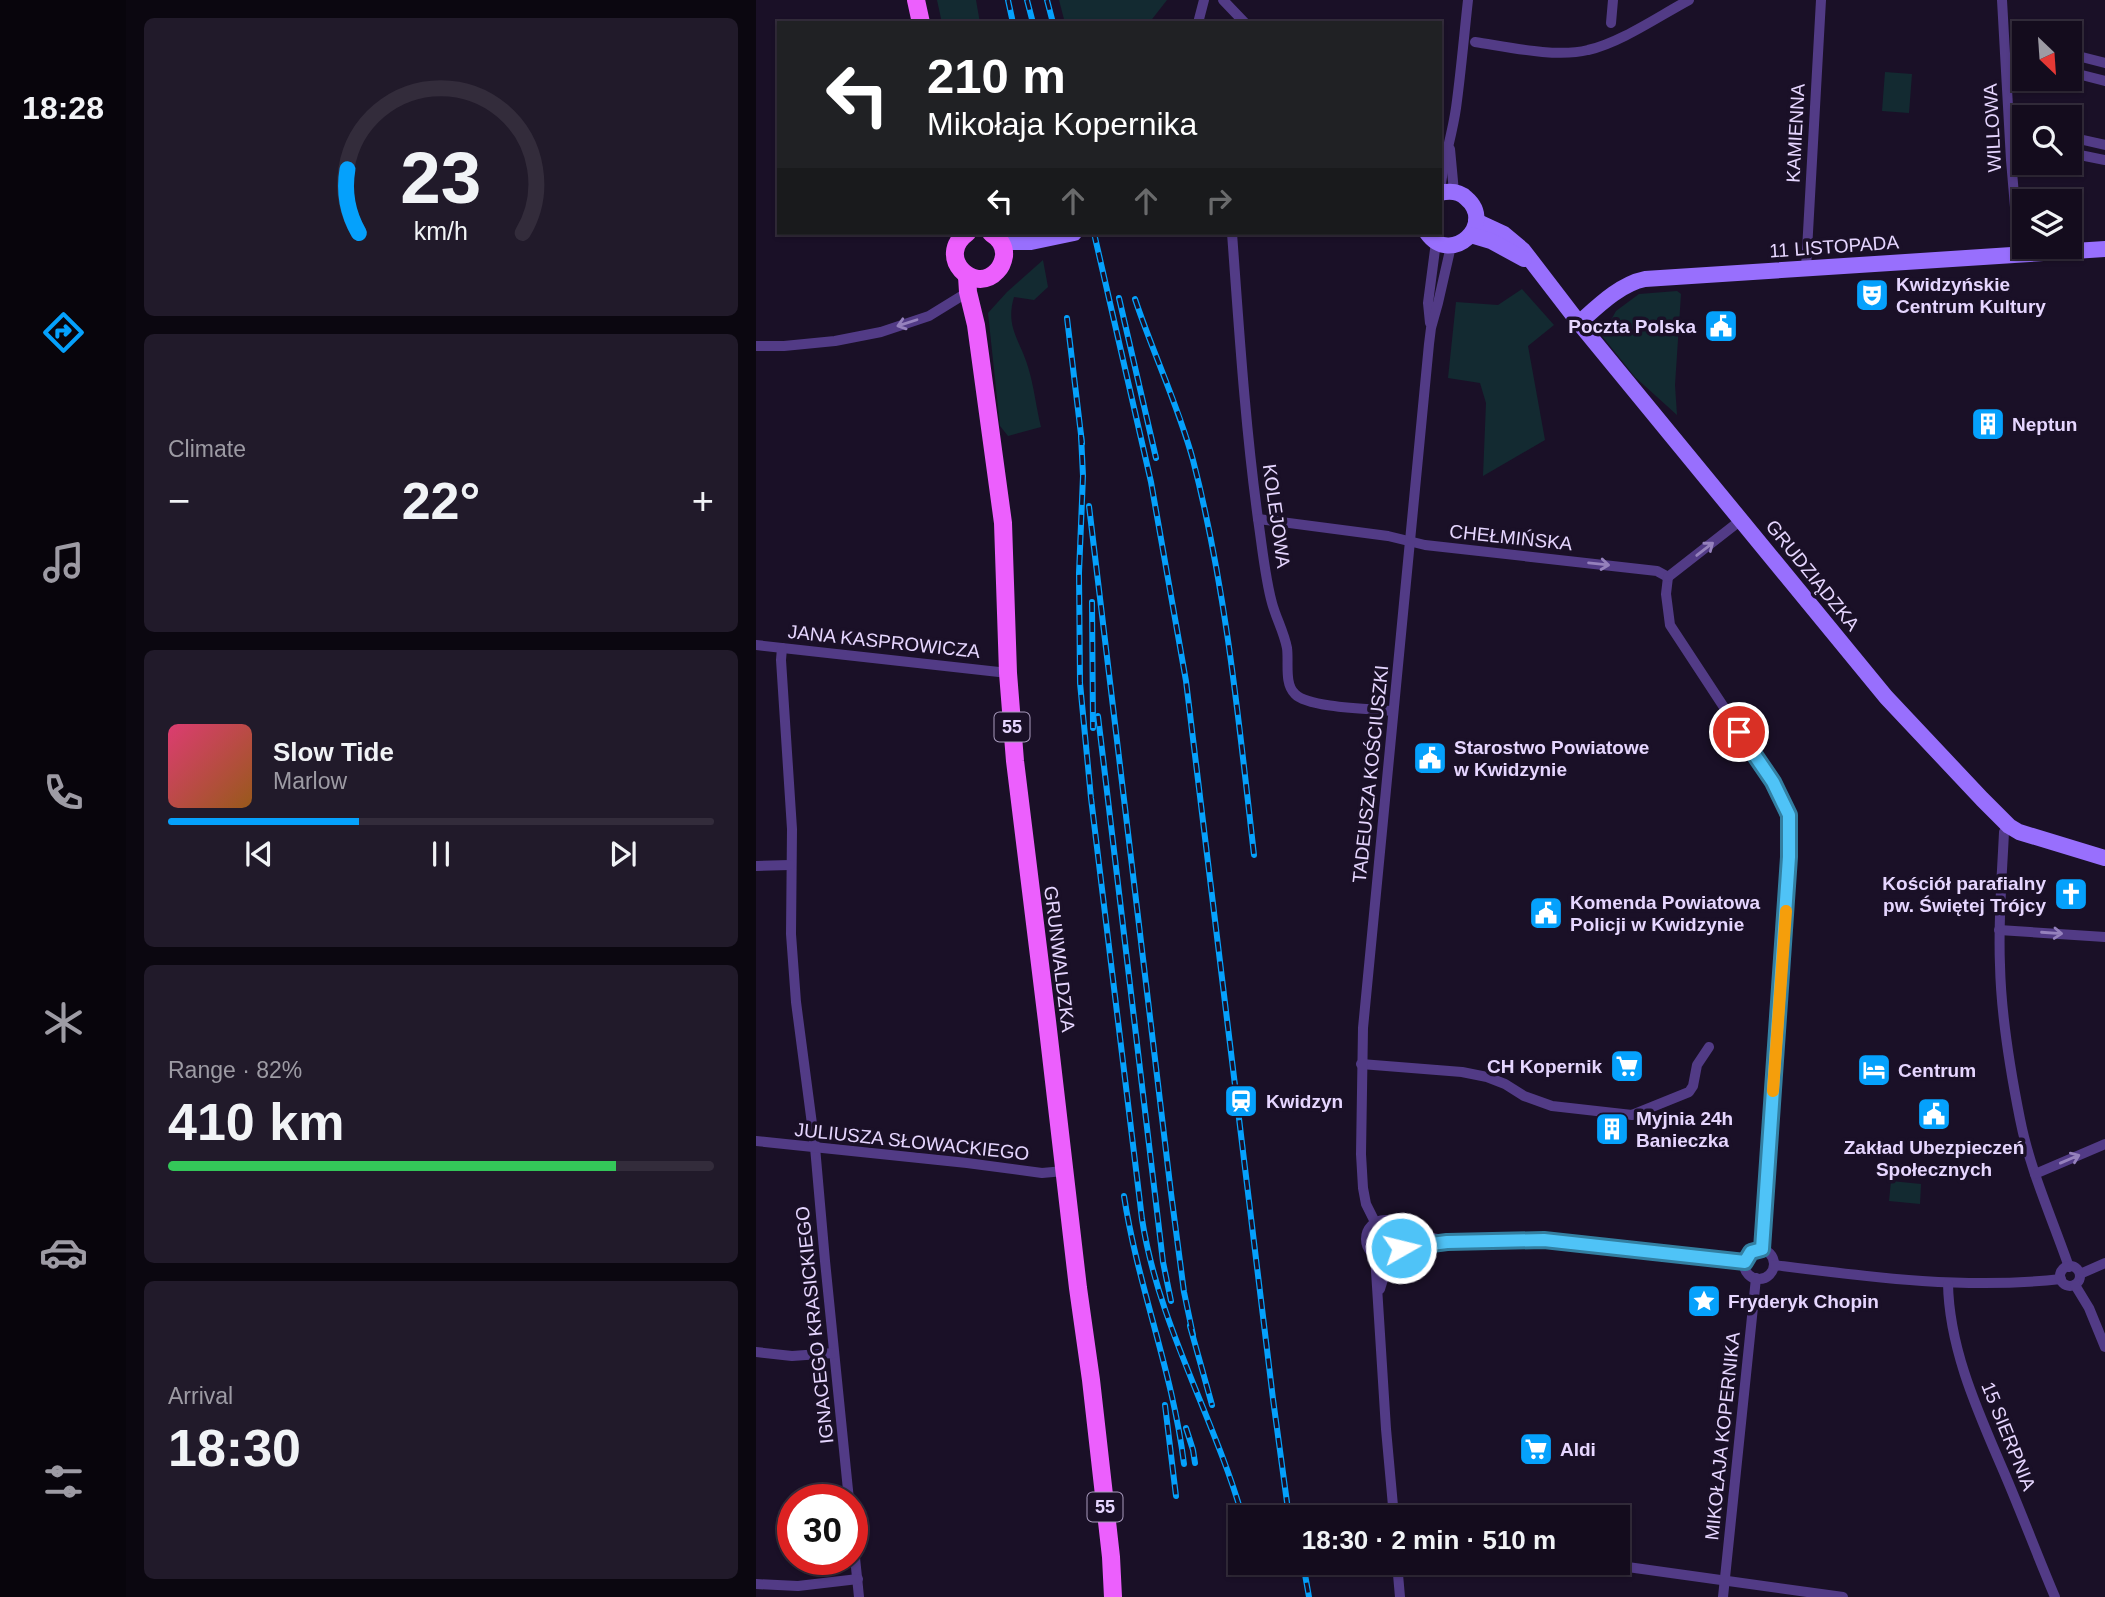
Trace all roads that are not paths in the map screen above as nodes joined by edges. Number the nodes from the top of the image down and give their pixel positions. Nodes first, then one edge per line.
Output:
1 (916, 0) edge
2 (1204, 0) edge
3 (1223, 0) edge
4 (1468, 0) edge
5 (1613, 0) edge
6 (1689, 0) edge
7 (1821, 0) edge
8 (2002, 0) edge
9 (921, 21) edge
10 (1199, 21) edge
11 (1243, 21) edge
12 (1611, 23) dead end
13 (1475, 42) dead end
14 (2082, 57) edge
15 (2105, 63) edge
16 (2082, 75) edge
17 (2105, 81) edge
18 (2082, 140) edge
19 (2105, 145) edge
20 (1449, 146) junction
21 (2082, 155) edge
22 (2105, 160) edge
23 (1442, 163) edge
24 (2013, 189) edge
25 (1445, 193) edge
26 (1474, 228) junction
27 (963, 235) edge
28 (1065, 235) edge
29 (1231, 235) edge
30 (1438, 240) edge
31 (999, 243) edge
32 (2105, 249) edge
33 (2082, 250) edge
34 (2012, 254) edge
35 (1806, 268) junction
36 (973, 282) junction
37 (1579, 323) junction
38 (756, 346) edge
39 (1258, 519) junction
40 (1741, 520) junction
41 (1410, 541) junction
42 (1668, 577) junction
43 (756, 645) edge
44 (782, 648) junction
45 (1008, 673) junction
46 (1394, 711) junction
47 (2009, 826) junction
48 (2105, 858) edge
49 (790, 865) junction
50 (756, 866) edge
51 (1999, 930) junction
52 (2105, 937) edge
53 (1709, 1047) dead end
54 (1361, 1064) junction
55 (756, 1141) edge
56 (2105, 1144) edge
57 (815, 1147) junction
58 (1064, 1171) junction
59 (2035, 1174) junction
60 (1375, 1222) junction
61 (1403, 1232) junction
62 (1447, 1242) junction
63 (1401, 1248) junction
64 (1762, 1249) junction
65 (1375, 1255) junction
66 (1390, 1257) junction
67 (1745, 1262) junction
68 (2105, 1263) edge
69 (1774, 1265) junction
70 (2068, 1267) junction
71 (2080, 1274) junction
72 (1756, 1278) junction
73 (2061, 1279) junction
74 (1948, 1283) junction
75 (2075, 1285) junction
76 (1378, 1295) junction
77 (2105, 1347) edge
78 (756, 1352) edge
79 (834, 1353) junction
80 (847, 1484) edge
81 (1393, 1505) edge
82 (1630, 1568) edge
83 (857, 1575) edge
84 (1399, 1575) edge
85 (858, 1580) junction
86 (1724, 1582) junction
87 (756, 1584) edge
88 (859, 1597) edge
89 (1114, 1597) edge
90 (1400, 1597) edge
91 (1723, 1597) edge
92 (1843, 1597) edge
93 (2055, 1597) edge

1 - 9 main road
2 - 10 street
3 - 11 street
4 - 20 street
5 - 12 street
6 - 13 street
7 - 35 street, KAMIENNA
8 - 24 street, WILLOWA
14 - 15 street
16 - 17 street
18 - 19 street
20 - 23 street
20 - 25 street
21 - 22 street
23 - 25 street
25 - 26 street
26 - 30 street
26 - 37 street, GRUDZIĄDZKA
27 - 36 main road
28 - 31 street
29 - 39 street, KOLEJOWA
30 - 41 street, TADEUSZA KOŚCIUSZKI
31 - 36 main road, 55
32 - 33 street, 11 LISTOPADA
34 - 35 street, 11 LISTOPADA
35 - 37 street, 11 LISTOPADA
36 -> 38 street
36 - 45 main road, GRUNWALDZKA / 55
37 - 40 street, GRUDZIĄDZKA
39 - 41 street, CHEŁMIŃSKA
39 - 46 street, KOLEJOWA
42 -> 40 street
40 - 47 street, GRUDZIĄDZKA
41 -> 42 street, CHEŁMIŃSKA
41 - 46 street, TADEUSZA KOŚCIUSZKI
42 - 64 street
43 - 44 street, JANA KASPROWICZA
44 - 45 street, JANA KASPROWICZA
44 - 49 street, IGNACEGO KRASICKIEGO
45 - 58 main road, GRUNWALDZKA / 55
46 - 54 street, TADEUSZA KOŚCIUSZKI
47 - 48 street, GRUDZIĄDZKA
47 - 51 street
49 - 50 street
49 - 57 street, IGNACEGO KRASICKIEGO
51 -> 52 street
51 - 59 street
53 - 54 street
54 - 60 street, TADEUSZA KOŚCIUSZKI
55 - 57 street, JULIUSZA SŁOWACKIEGO
59 -> 56 street
57 - 58 street, JULIUSZA SŁOWACKIEGO
57 - 79 street, IGNACEGO KRASICKIEGO
58 - 89 main road, GRUNWALDZKA / 55
59 - 70 street
60 - 61 street
60 - 65 street
61 - 62 street
61 - 63 street
62 - 63 street
62 - 67 street
63 - 66 street
64 - 67 street
64 - 69 street
65 - 66 street
65 - 76 street
66 - 76 street
67 - 72 street
68 - 71 street
69 - 72 street
69 - 74 street
70 - 71 street
70 - 73 street
71 - 75 street
72 - 86 street, MIKOŁAJA KOPERNIKA
73 - 74 street
73 - 75 street
74 - 93 street, 15 SIERPNIA
75 - 77 street
76 - 81 street
78 - 79 street
79 - 80 street, IGNACEGO KRASICKIEGO
82 - 86 street
83 - 85 street
84 - 90 street
85 - 87 street
85 - 88 street
86 - 91 street, MIKOŁAJA KOPERNIKA
86 - 92 street

